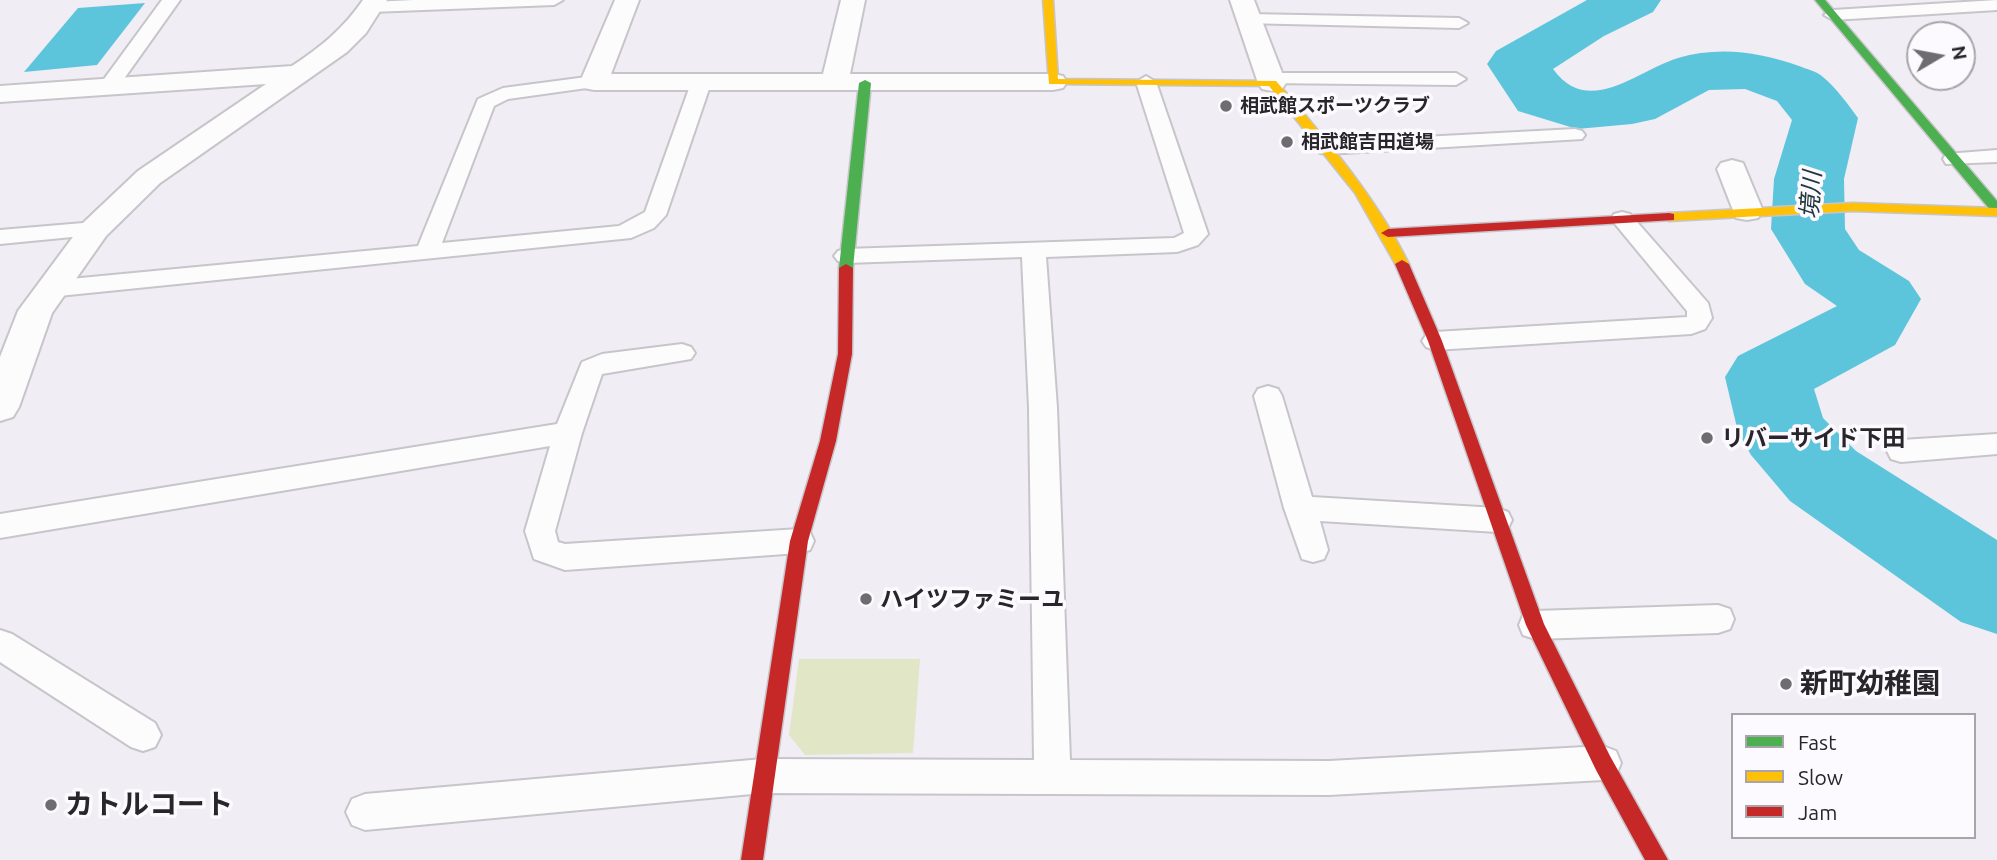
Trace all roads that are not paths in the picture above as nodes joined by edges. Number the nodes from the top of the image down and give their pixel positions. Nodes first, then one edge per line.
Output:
1 (171, 0) edge
2 (554, 0) edge
3 (627, 0) edge
4 (853, 0) edge
5 (1048, 0) edge
6 (1386, 0) edge
7 (1820, 0) edge
8 (373, 3) edge
9 (1997, 5) edge
10 (1245, 9) edge
11 (1833, 15) junction
12 (1398, 23) junction
13 (1459, 23) dead end
14 (297, 74) junction
15 (1456, 79) dead end
16 (1271, 81) junction
17 (594, 82) junction
18 (835, 82) junction
19 (1052, 82) junction
20 (1146, 82) junction
21 (701, 83) junction
22 (864, 83) junction
23 (109, 86) junction
24 (0, 94) edge
25 (1575, 135) dead end
26 (1328, 148) junction
27 (1997, 156) edge
28 (1954, 159) junction
29 (1732, 169) dead end
30 (1997, 210) edge
31 (1755, 211) junction
32 (1622, 219) junction
33 (95, 229) junction
34 (1388, 233) junction
35 (0, 237) edge
36 (1034, 250) junction
37 (427, 252) junction
38 (846, 256) junction
39 (49, 289) junction
40 (1435, 341) junction
41 (682, 353) dead end
42 (1268, 396) dead end
43 (1, 401) edge
44 (568, 433) junction
45 (1997, 444) edge
46 (1901, 452) dead end
47 (1299, 508) junction
48 (1497, 520) junction
49 (0, 526) edge
50 (799, 541) junction
51 (1313, 550) dead end
52 (1718, 619) dead end
53 (1535, 625) junction
54 (0, 644) edge
55 (143, 735) dead end
56 (1603, 763) junction
57 (762, 776) junction
58 (1052, 776) junction
59 (365, 812) dead end
60 (752, 860) edge
61 (1657, 860) edge

1 - 23 lane
2 - 8 lane
3 - 17 street
4 - 18 street
5 - 19 street
6 - 12 lane
7 - 11 street
8 - 14 street
9 - 11 lane
10 - 12 lane
10 - 16 street
11 - 28 street
12 - 13 lane
14 - 23 street
14 - 33 street
15 - 16 lane
16 - 20 street
16 - 26 street
17 - 21 street
17 - 37 lane
18 - 21 street
18 - 22 street
19 - 20 street
19 - 22 street
20 - 36 lane
21 - 37 lane
22 - 38 street
23 - 24 street
25 - 26 lane
26 - 34 street
27 - 28 lane
28 - 30 street
29 - 31 street
30 - 31 street
31 - 32 street
32 - 34 street
32 - 40 lane
33 - 35 lane
33 - 39 street
34 - 40 street
36 - 38 lane
36 - 58 lane
37 - 39 lane
38 - 50 street
39 - 43 street
40 - 48 street
41 - 44 lane
42 - 47 lane
44 - 49 lane
44 - 50 lane
45 - 46 lane
47 - 48 lane
47 - 51 lane
48 - 53 street
50 - 57 street
52 - 53 lane
53 - 56 street
54 - 55 lane
56 - 58 lane
56 - 61 street
57 - 58 lane
57 - 59 lane
57 - 60 street

